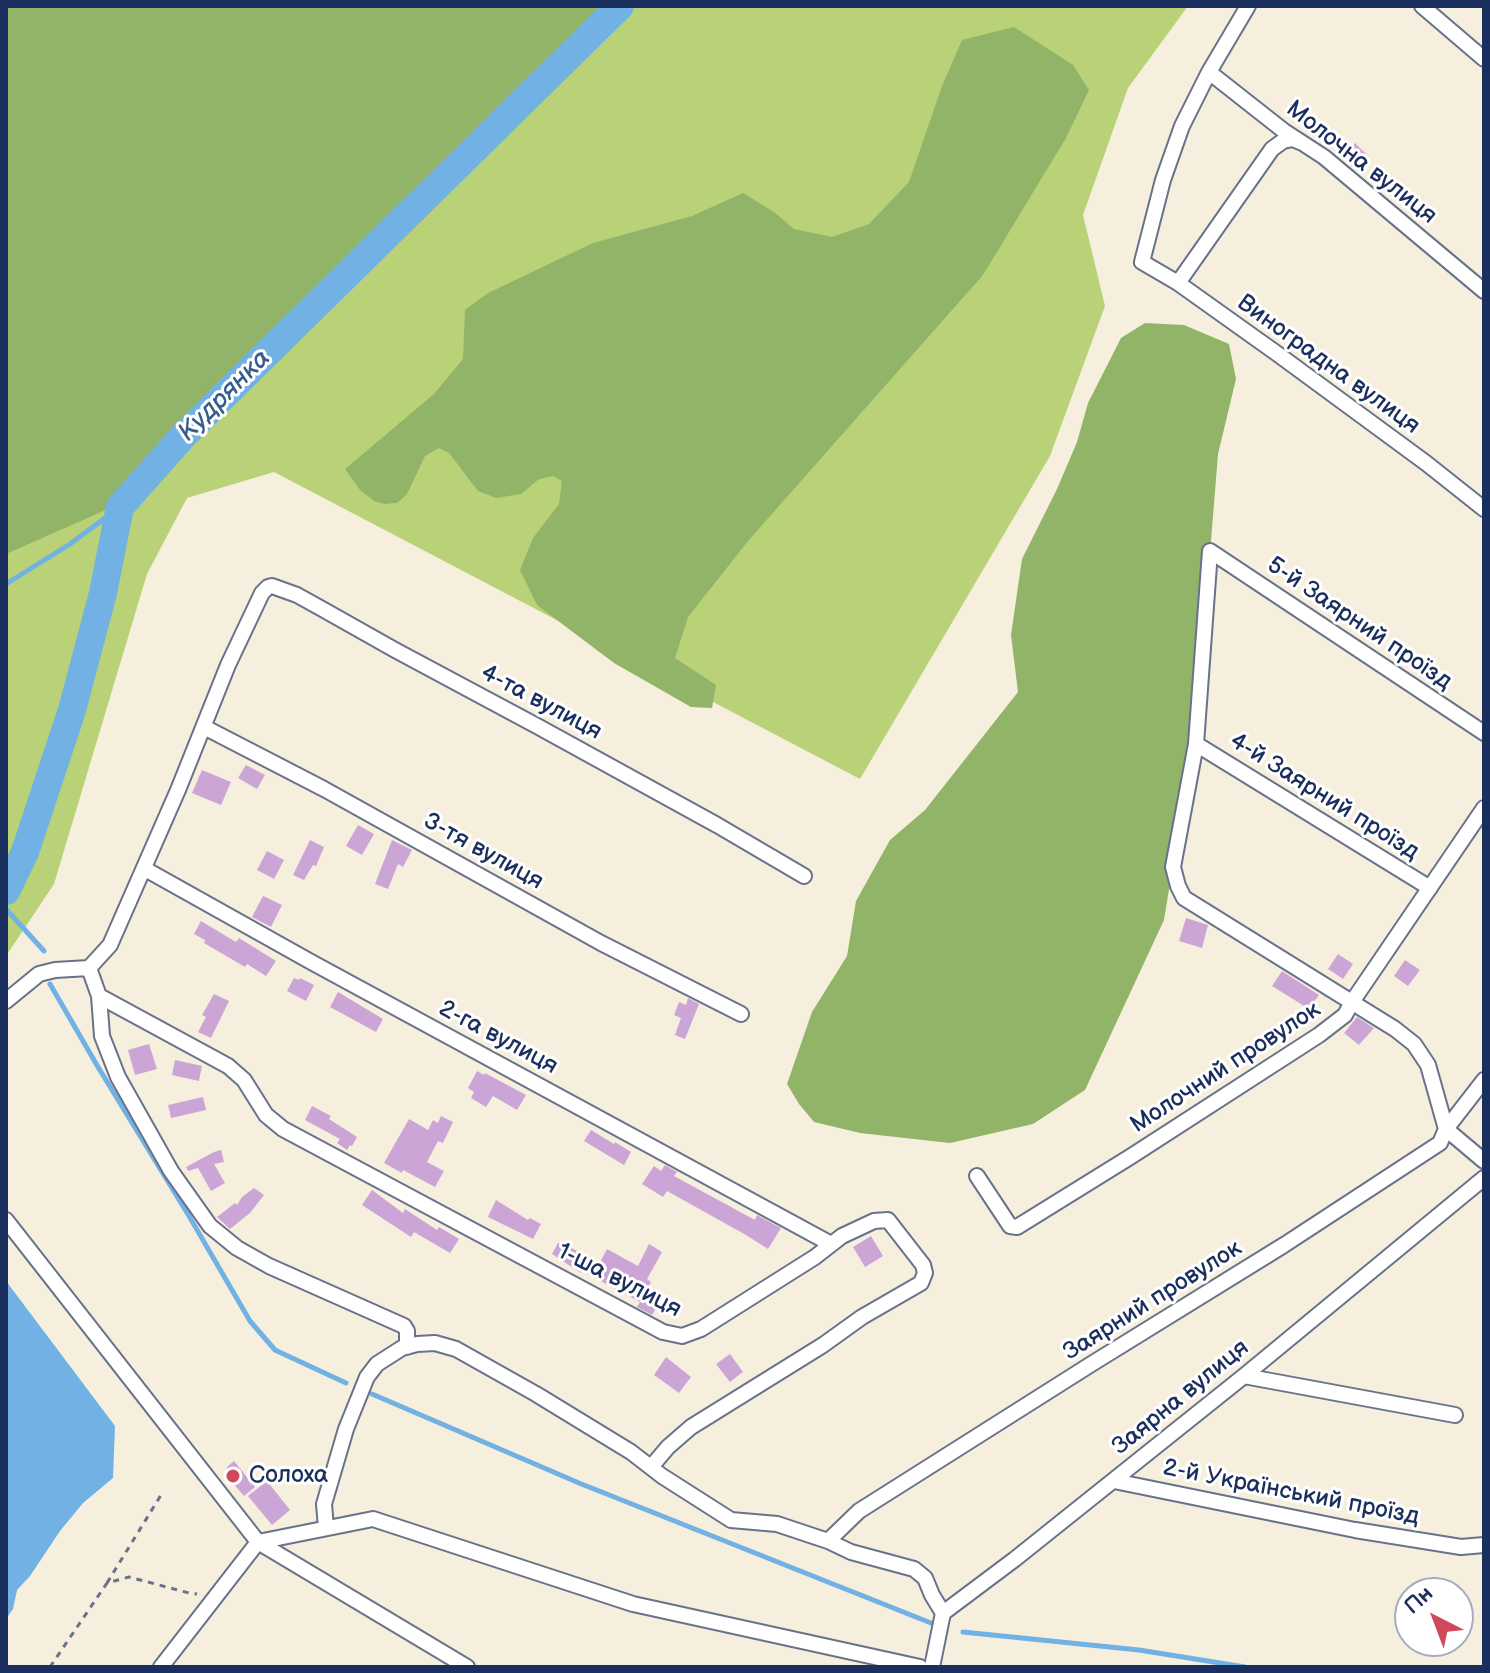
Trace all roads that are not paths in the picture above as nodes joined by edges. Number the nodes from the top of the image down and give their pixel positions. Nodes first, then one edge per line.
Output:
1 (1248, 6) edge
2 (1422, 6) edge
3 (1484, 59) edge
4 (1209, 72) junction
5 (1300, 142) junction
6 (1178, 283) junction
7 (1484, 291) edge
8 (1484, 509) edge
9 (204, 727) junction
10 (1484, 733) edge
11 (1196, 744) junction
12 (1484, 808) edge
13 (145, 869) junction
14 (804, 876) dead end
15 (1430, 888) junction
16 (89, 968) junction
17 (99, 996) junction
18 (6, 1001) edge
19 (1352, 1002) junction
20 (741, 1014) dead end
21 (1484, 1080) edge
22 (1446, 1129) junction
23 (1484, 1161) edge
24 (977, 1176) dead end
25 (1484, 1178) edge
26 (6, 1220) edge
27 (831, 1244) junction
28 (407, 1347) junction
29 (1244, 1376) junction
30 (1455, 1415) dead end
31 (651, 1467) junction
32 (1114, 1481) junction
33 (326, 1528) junction
34 (828, 1541) junction
35 (258, 1542) junction
36 (1484, 1545) edge
37 (943, 1613) junction
38 (161, 1667) edge
39 (467, 1667) edge
40 (920, 1667) edge
41 (932, 1667) edge

1 - 4 street
2 - 3 street
4 - 5 street, Молочна вулиця
4 - 6 street, Виноградна вулиця
5 - 6 street
5 - 7 street, Молочна вулиця
6 - 8 street, Виноградна вулиця
9 - 13 street
9 - 14 street, 4-та вулиця
9 - 20 street, 3-тя вулиця
10 - 11 street, 5-й Заярний проїзд
11 - 15 street, 4-й Заярний проїзд
11 - 19 street
12 - 15 street, Молочний провулок
13 - 16 street
13 - 27 street, 2-га вулиця
15 - 19 street, Молочний провулок
16 - 17 street
16 - 18 street
17 - 27 street, 1-ша вулиця
17 - 28 street
19 - 22 street
19 - 24 street, Молочний провулок
21 - 22 street, Заярний провулок
22 - 23 street
22 - 34 street, Заярний провулок
25 - 29 street, Заярна вулиця
26 - 35 street
27 - 31 street, 1-ша вулиця
28 - 31 street
28 - 33 street
29 - 30 street
29 - 32 street, Заярна вулиця
31 - 34 street
32 - 36 street, 2-й Український проїзд
32 - 37 street, Заярна вулиця
33 - 35 street
33 - 40 street
34 - 37 street
35 - 38 street
35 - 39 street
37 - 41 street

